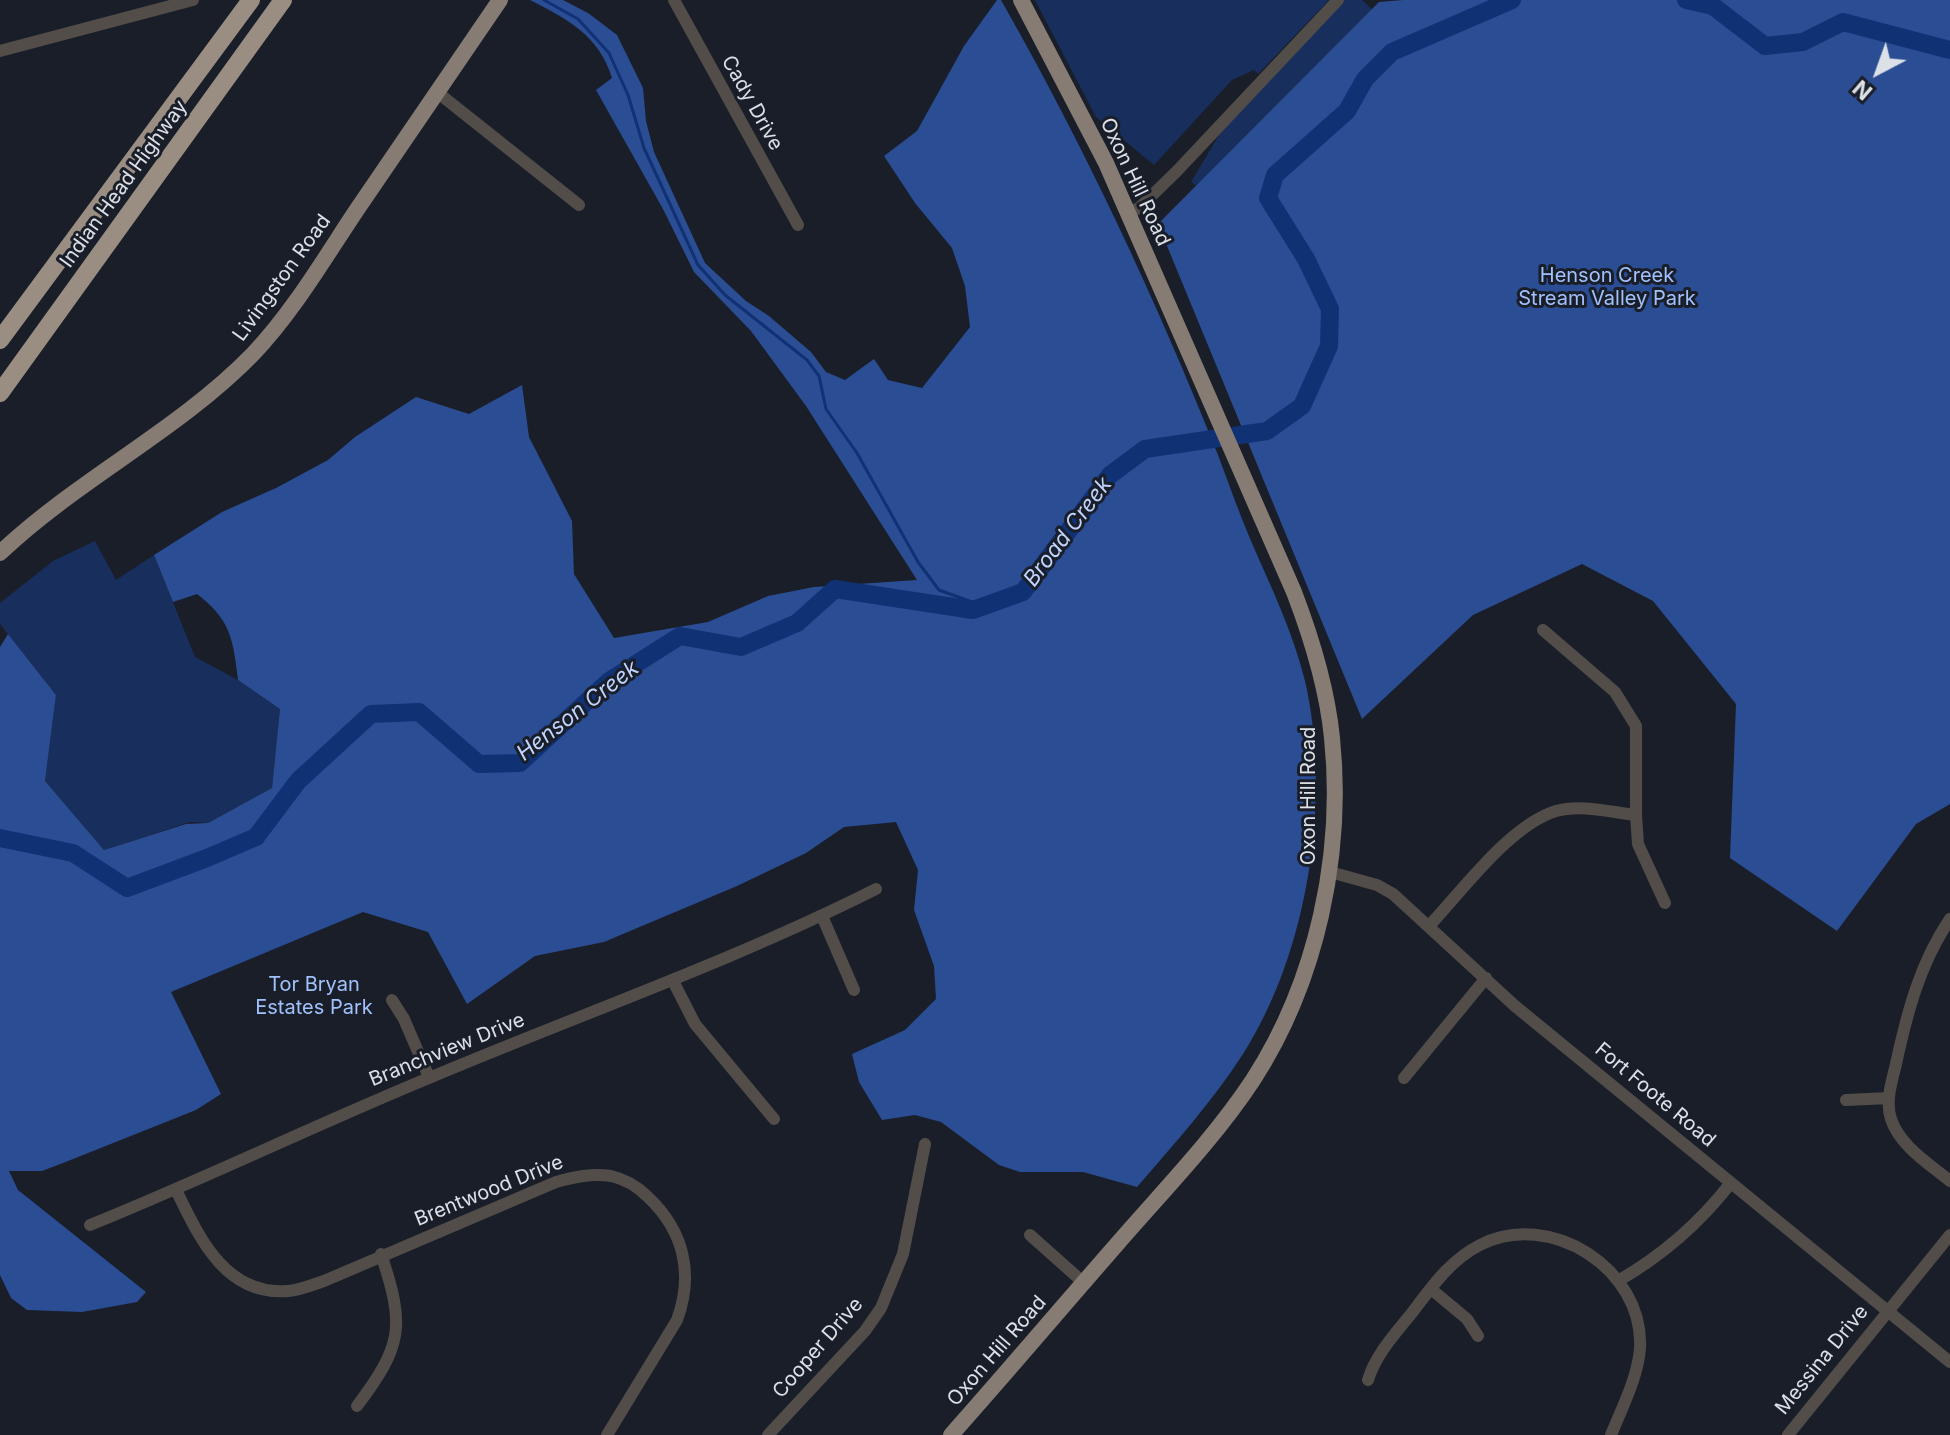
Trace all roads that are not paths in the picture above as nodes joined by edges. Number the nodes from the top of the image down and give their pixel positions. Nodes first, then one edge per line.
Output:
1 (193, 0) edge
2 (251, 0) edge
3 (283, 0) edge
4 (500, 0) edge
5 (674, 0) edge
6 (1021, 0) edge
7 (1338, 0) edge
8 (0, 51) edge
9 (437, 92) junction
10 (579, 205) dead end
11 (1127, 213) junction
12 (798, 225) dead end
13 (0, 340) edge
14 (0, 393) edge
15 (0, 553) edge
16 (1543, 630) dead end
17 (1636, 815) junction
18 (1330, 872) junction
19 (876, 889) dead end
20 (1665, 903) dead end
21 (822, 916) junction
22 (1950, 919) edge
23 (1429, 926) junction
24 (1486, 978) junction
25 (673, 981) junction
26 (854, 990) dead end
27 (392, 1000) dead end
28 (429, 1077) junction
29 (1404, 1078) dead end
30 (1889, 1098) junction
31 (1846, 1100) dead end
32 (774, 1119) dead end
33 (925, 1144) dead end
34 (1950, 1181) edge
35 (1730, 1184) junction
36 (176, 1190) junction
37 (90, 1225) dead end
38 (1030, 1235) dead end
39 (1950, 1235) edge
40 (381, 1254) junction
41 (1618, 1281) junction
42 (1084, 1283) junction
43 (1431, 1289) junction
44 (1888, 1311) junction
45 (1478, 1336) dead end
46 (1950, 1362) edge
47 (1368, 1380) dead end
48 (357, 1406) dead end
49 (607, 1435) edge
50 (768, 1435) edge
51 (951, 1435) edge
52 (1611, 1435) edge
53 (1788, 1435) edge

1 - 8 street
2 - 13 highway, Indian Head Highway
3 - 14 highway, Indian Head Highway
4 - 9 main road, Livingston Road
5 - 12 street, Cady Drive
6 - 11 main road, Oxon Hill Road
7 - 11 street
9 - 10 street
9 - 15 main road, Livingston Road
11 - 18 main road, Oxon Hill Road
16 - 17 street
17 - 20 street
17 - 23 street
18 - 23 street, Fort Foote Road
18 - 42 main road, Oxon Hill Road
19 - 21 street, Branchview Drive
21 - 25 street, Branchview Drive
21 - 26 street
22 - 30 street
23 - 24 street, Fort Foote Road
24 - 29 street
24 - 35 street, Fort Foote Road
25 - 28 street, Branchview Drive
25 - 32 street
27 - 28 street
28 - 36 street, Branchview Drive
30 - 31 street
30 - 34 street
33 - 50 street, Cooper Drive
35 - 41 street
35 - 44 street, Fort Foote Road
36 - 37 street, Branchview Drive
36 - 40 street, Brentwood Drive
38 - 42 street
39 - 44 street, Messina Drive
40 - 48 street
40 - 49 street, Brentwood Drive
41 - 43 street
41 - 52 street
42 - 51 main road, Oxon Hill Road
43 - 45 street
43 - 47 street
44 - 46 street, Fort Foote Road
44 - 53 street, Messina Drive

